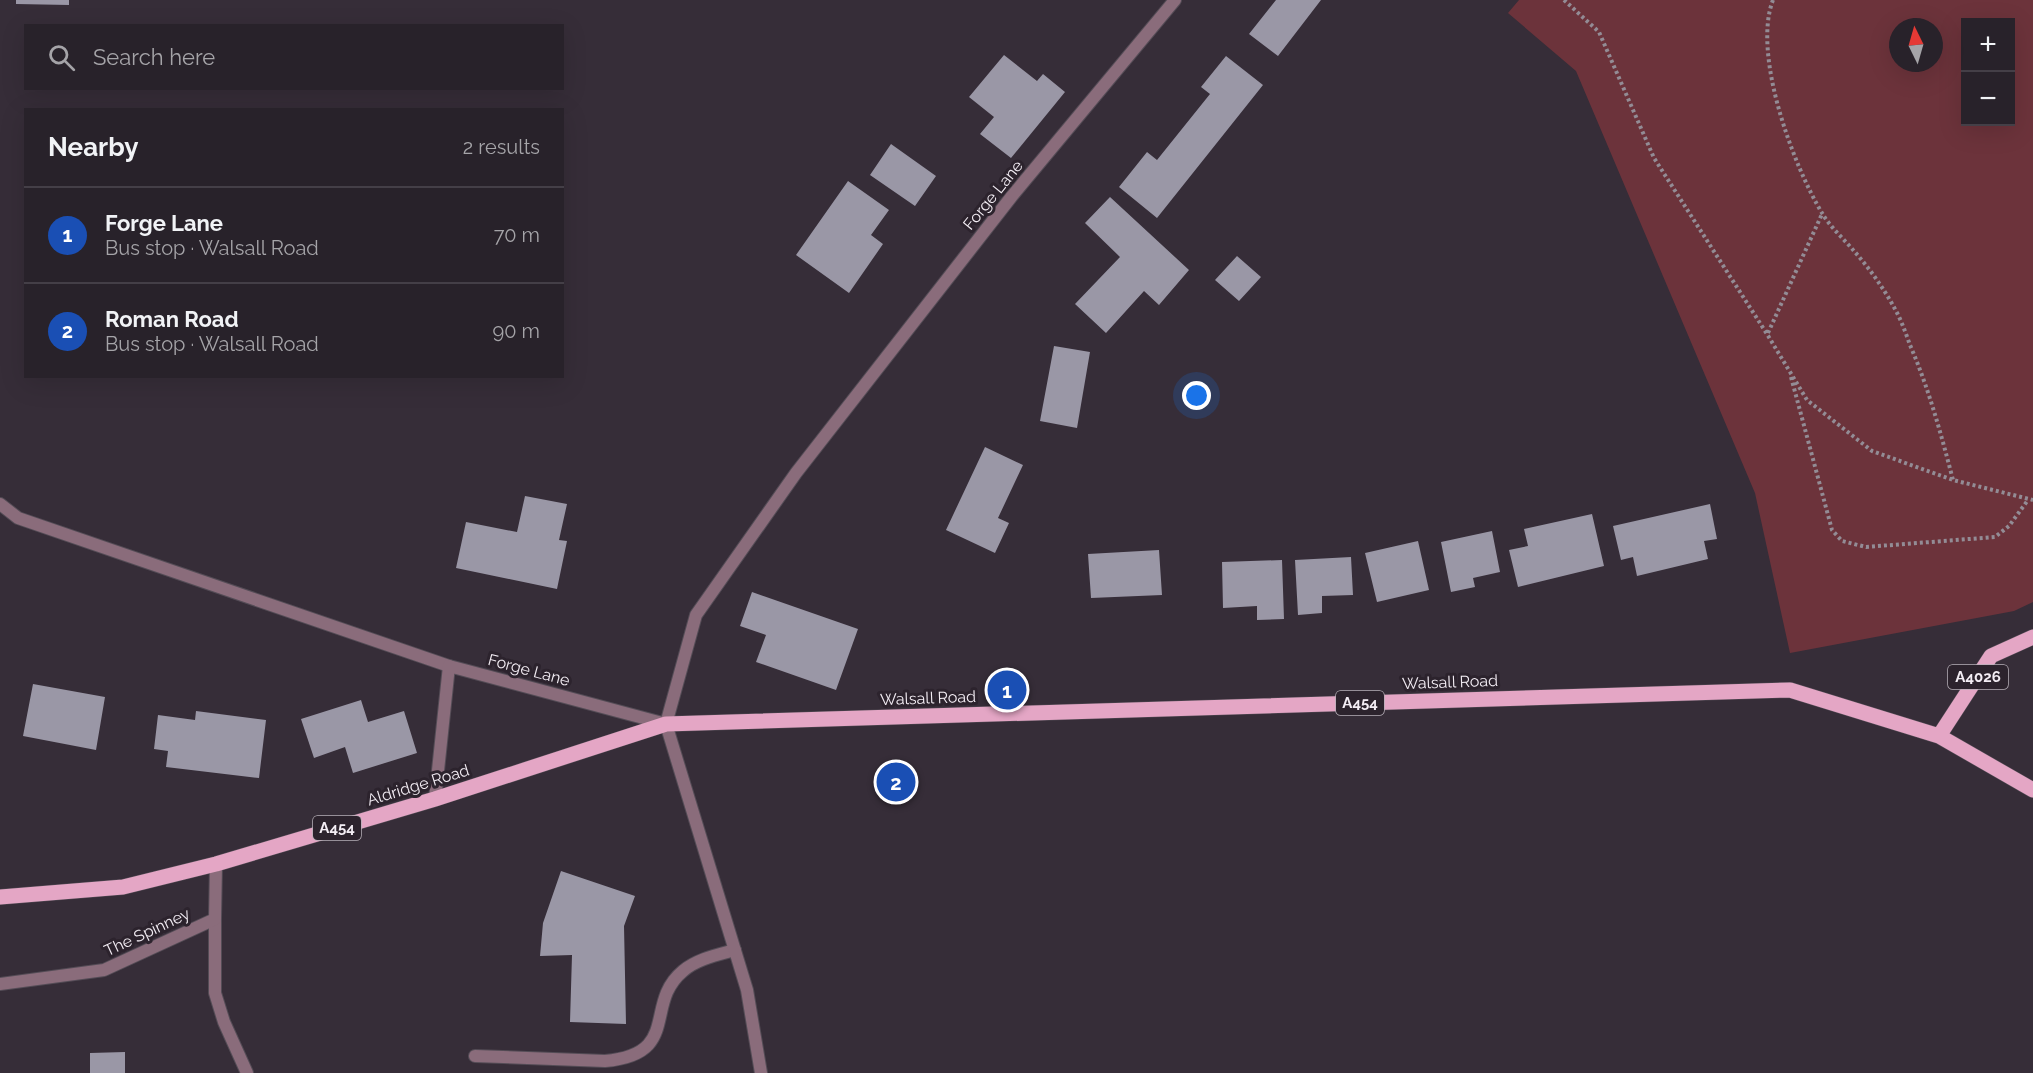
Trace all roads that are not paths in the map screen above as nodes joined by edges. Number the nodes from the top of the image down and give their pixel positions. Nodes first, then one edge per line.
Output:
1 (1175, 0) edge
2 (0, 504) edge
3 (2033, 637) edge
4 (449, 666) junction
5 (666, 724) junction
6 (1939, 736) junction
7 (2033, 790) edge
8 (435, 799) junction
9 (216, 864) junction
10 (0, 897) edge
11 (215, 919) junction
12 (735, 950) junction
13 (0, 984) edge
14 (476, 1056) dead end
15 (247, 1073) edge
16 (761, 1073) edge

1 - 5 street, Forge Lane
2 - 4 street, Forge Lane
3 - 6 main road, A4026
4 - 5 street, Forge Lane
4 - 8 street
5 - 6 main road, Walsall Road / A454
5 - 8 main road, Aldridge Road / A454
5 - 12 street
6 - 7 main road, Walsall Road / A454
8 - 9 main road, Aldridge Road / A454
9 - 10 main road, Aldridge Road / A454
9 - 11 street, The Spinney
11 - 13 street, The Spinney
11 - 15 street
12 - 14 street
12 - 16 street

